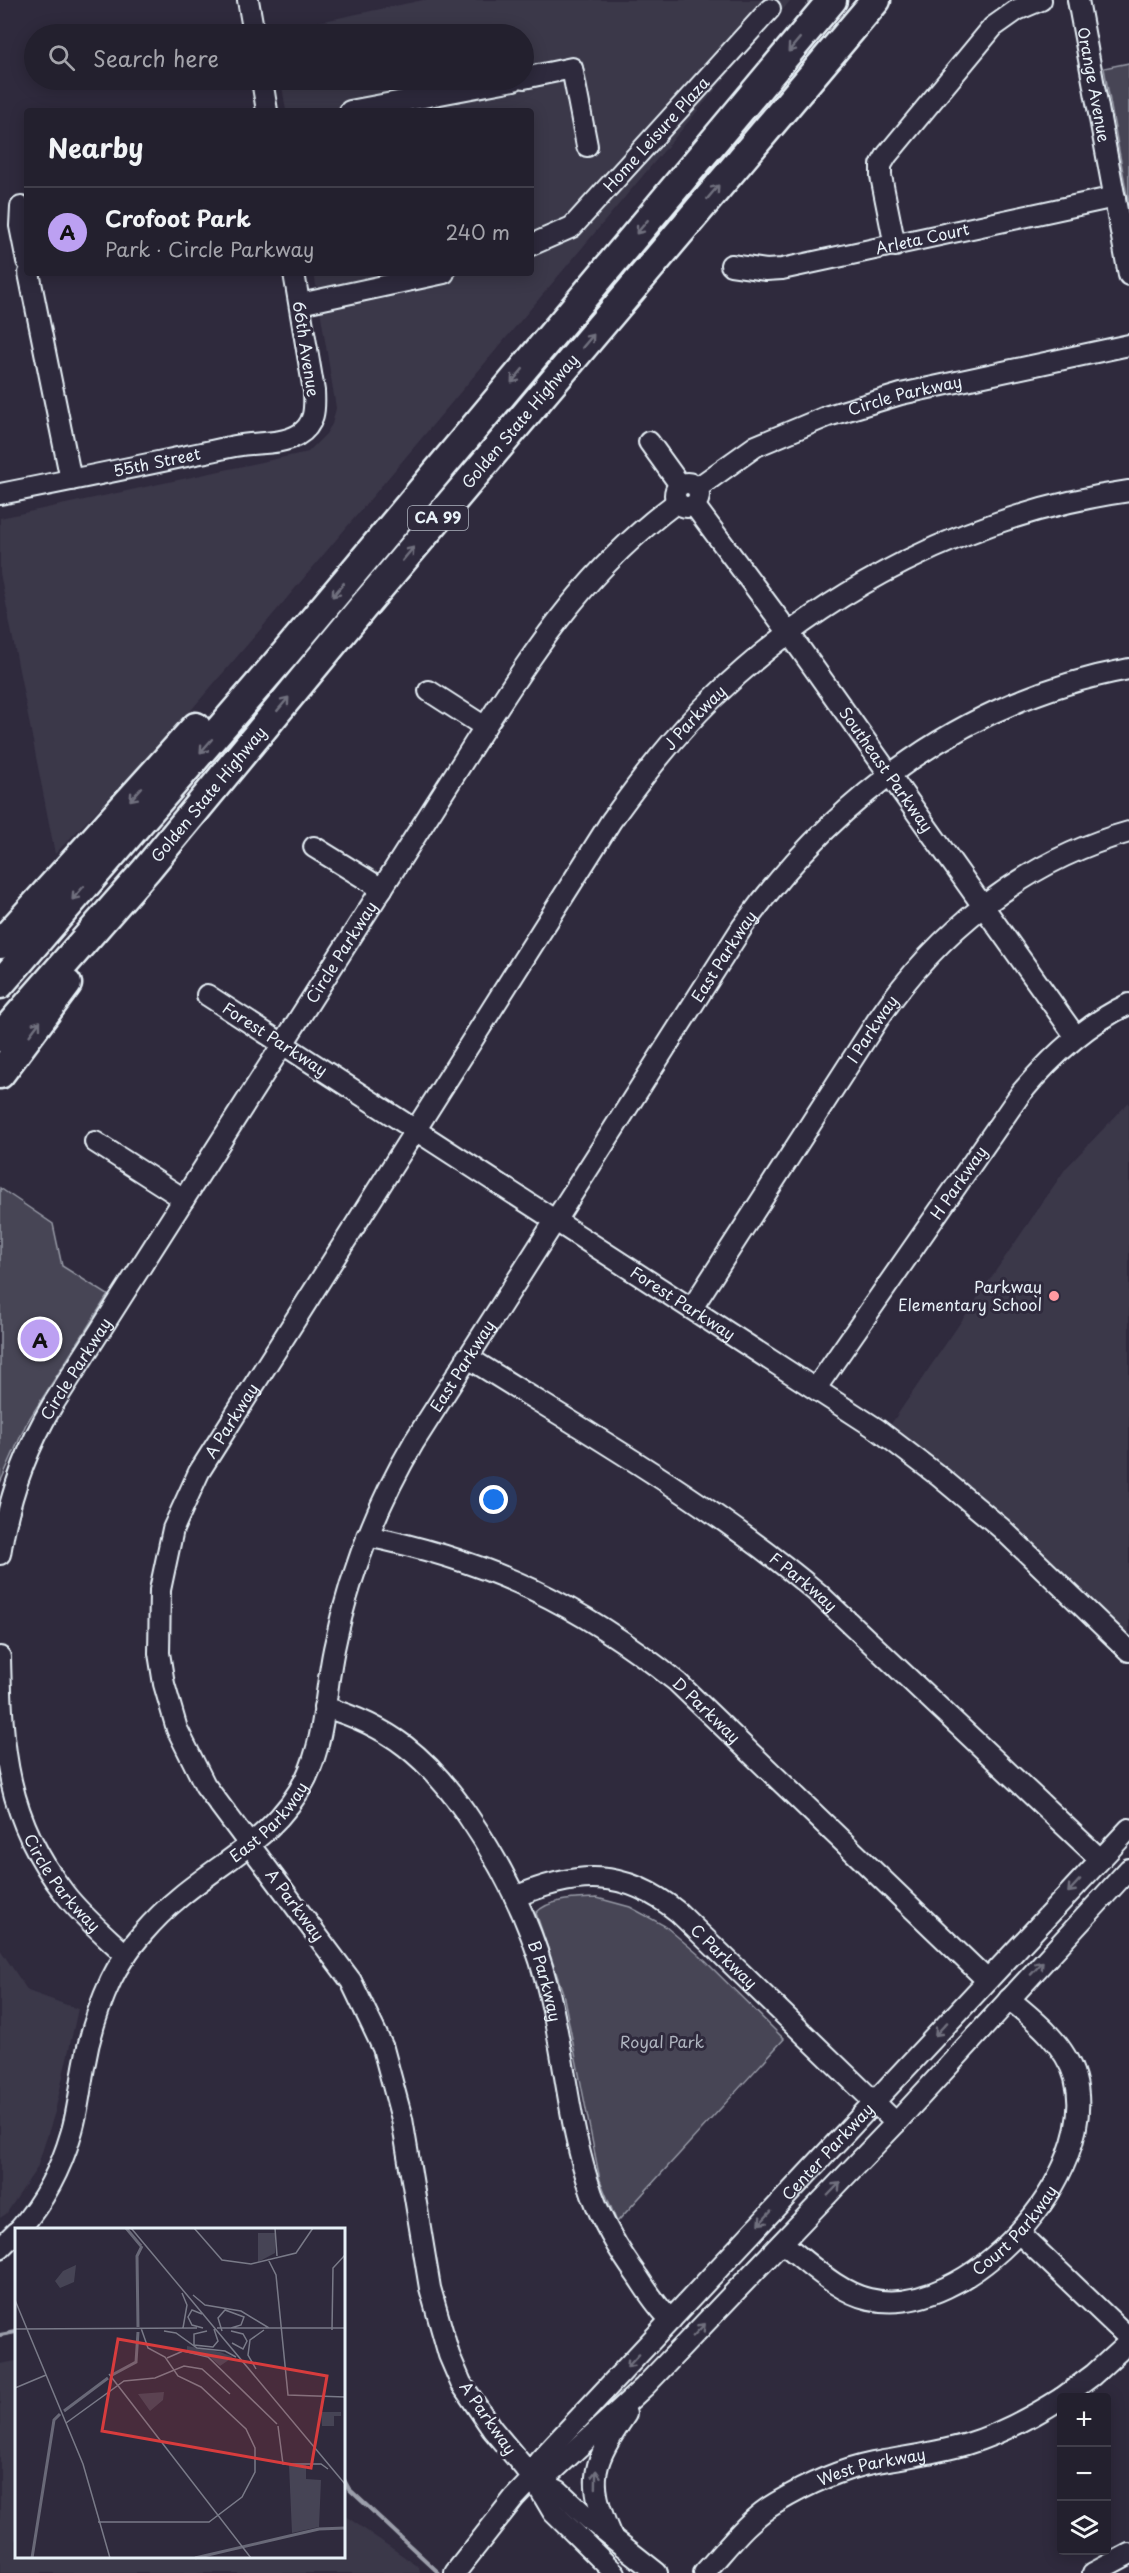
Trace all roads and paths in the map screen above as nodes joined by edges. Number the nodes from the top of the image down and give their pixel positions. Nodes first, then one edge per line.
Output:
1 (248, 0) edge
2 (832, 0) edge
3 (876, 0) edge
4 (1041, 0) edge
5 (1078, 0) edge
6 (770, 9) dead end
7 (252, 24) edge
8 (534, 76) edge
9 (264, 90) edge
10 (461, 90) edge
11 (267, 108) edge
12 (366, 108) edge
13 (587, 146) dead end
14 (1114, 197) junction
15 (21, 207) dead end
16 (534, 244) edge
17 (24, 246) edge
18 (895, 246) junction
19 (730, 265) dead end
20 (1129, 275) edge
21 (30, 276) edge
22 (295, 276) edge
23 (430, 276) edge
24 (300, 304) junction
25 (1129, 345) edge
26 (311, 424) joint
27 (649, 442) dead end
28 (71, 480) junction
29 (1129, 491) edge
30 (0, 494) edge
31 (687, 495) junction
32 (789, 633) junction
33 (285, 654) junction
34 (1129, 669) edge
35 (429, 691) dead end
36 (485, 727) junction
37 (889, 774) junction
38 (1129, 832) edge
39 (314, 847) dead end
40 (146, 870) junction
41 (382, 889) junction
42 (983, 906) junction
43 (0, 944) edge
44 (0, 984) edge
45 (207, 995) dead end
46 (1129, 1004) edge
47 (0, 1037) edge
48 (1076, 1037) junction
49 (283, 1044) junction
50 (0, 1074) edge
51 (416, 1129) junction
52 (95, 1142) dead end
53 (184, 1199) junction
54 (556, 1219) junction
55 (692, 1308) junction
56 (467, 1357) junction
57 (816, 1388) junction
58 (367, 1536) junction
59 (0, 1554) edge
60 (1129, 1652) edge
61 (0, 1657) edge
62 (324, 1707) junction
63 (1129, 1829) edge
64 (250, 1845) junction
65 (1100, 1859) junction
66 (1129, 1869) edge
67 (515, 1898) junction
68 (126, 1955) junction
69 (987, 1980) junction
70 (1009, 2000) junction
71 (873, 2101) junction
72 (896, 2123) junction
73 (20, 2228) edge
74 (1019, 2233) junction
75 (15, 2234) edge
76 (782, 2243) junction
77 (0, 2248) edge
78 (671, 2320) junction
79 (1129, 2340) edge
80 (644, 2387) junction
81 (1069, 2393) edge
82 (1057, 2401) edge
83 (533, 2478) junction
84 (610, 2535) junction
85 (1129, 2554) edge
86 (459, 2566) edge
87 (615, 2573) edge
88 (657, 2573) edge
89 (704, 2573) edge
90 (1093, 2573) edge

1 - 7 street
2 -> 33 highway, Golden State Highway / CA 99
40 -> 3 highway, Golden State Highway / CA 99
4 - 18 street
5 - 14 street, Orange Avenue
6 - 16 street, Home Leisure Plaza
8 - 13 street
9 - 11 street
10 - 12 street
14 - 18 street, Arleta Court
14 - 20 street, Orange Avenue
15 - 17 street
18 - 19 street, Arleta Court
21 - 28 street
22 - 24 street, 66th Avenue
23 - 24 street
24 - 26 street, 66th Avenue
25 - 31 street, Circle Parkway
26 - 28 street, 55th Street
27 - 31 street, Southeast Parkway
28 - 30 street, 55th Street
29 - 32 street, J Parkway
31 - 32 street, Southeast Parkway
31 - 36 street, Circle Parkway
32 - 37 street, Southeast Parkway
32 - 51 street, J Parkway
33 -> 43 highway
33 -> 44 highway, Golden State Highway / CA 99
34 - 37 street, East Parkway
35 - 36 street
36 - 41 street, Circle Parkway
37 - 42 street, Southeast Parkway
37 - 54 street, East Parkway
38 - 42 street, I Parkway
39 - 41 street, Circle Parkway
40 - 47 highway, Golden State Highway / CA 99
50 -> 40 highway
41 - 49 street, Circle Parkway
42 - 48 street, Southeast Parkway
42 - 55 street, I Parkway
45 - 49 street, Forest Parkway
46 - 48 street, H Parkway
48 - 57 street, H Parkway
49 - 51 street, Forest Parkway
49 - 53 street, Circle Parkway
51 - 54 street, Forest Parkway
51 - 64 street, A Parkway
52 - 53 street
53 - 59 street, Circle Parkway
54 - 55 street, Forest Parkway
54 - 56 street, East Parkway
55 - 57 street, Forest Parkway
56 - 58 street, East Parkway
56 - 65 street, F Parkway
57 - 60 street, Forest Parkway
58 - 62 street, East Parkway
58 - 69 street, D Parkway
61 - 68 street, Circle Parkway
62 - 64 street, East Parkway
62 - 67 street, B Parkway
63 - 65 street, Center Parkway
64 - 68 street, East Parkway
64 - 83 street, A Parkway
65 -> 69 street, Center Parkway
70 -> 66 street, Center Parkway
67 - 71 street, C Parkway
67 - 78 street, B Parkway
68 - 73 street, East Parkway
69 -> 71 street, Center Parkway
70 - 72 street, Center Parkway
70 - 74 street, Court Parkway
71 - 72 street, C Parkway
71 -> 78 street, Center Parkway
76 -> 72 street, Center Parkway
74 - 76 street, Court Parkway
74 - 79 street
75 - 77 street, East Parkway
80 -> 76 street, Center Parkway
78 -> 83 street, Center Parkway
79 - 81 street, West Parkway
80 - 83 street, Center Parkway
84 -> 80 street
82 - 89 street, West Parkway
83 - 84 street, A Parkway
83 - 86 street, Center Parkway
83 - 87 street, A Parkway
84 - 88 street, A Parkway
85 - 90 street

